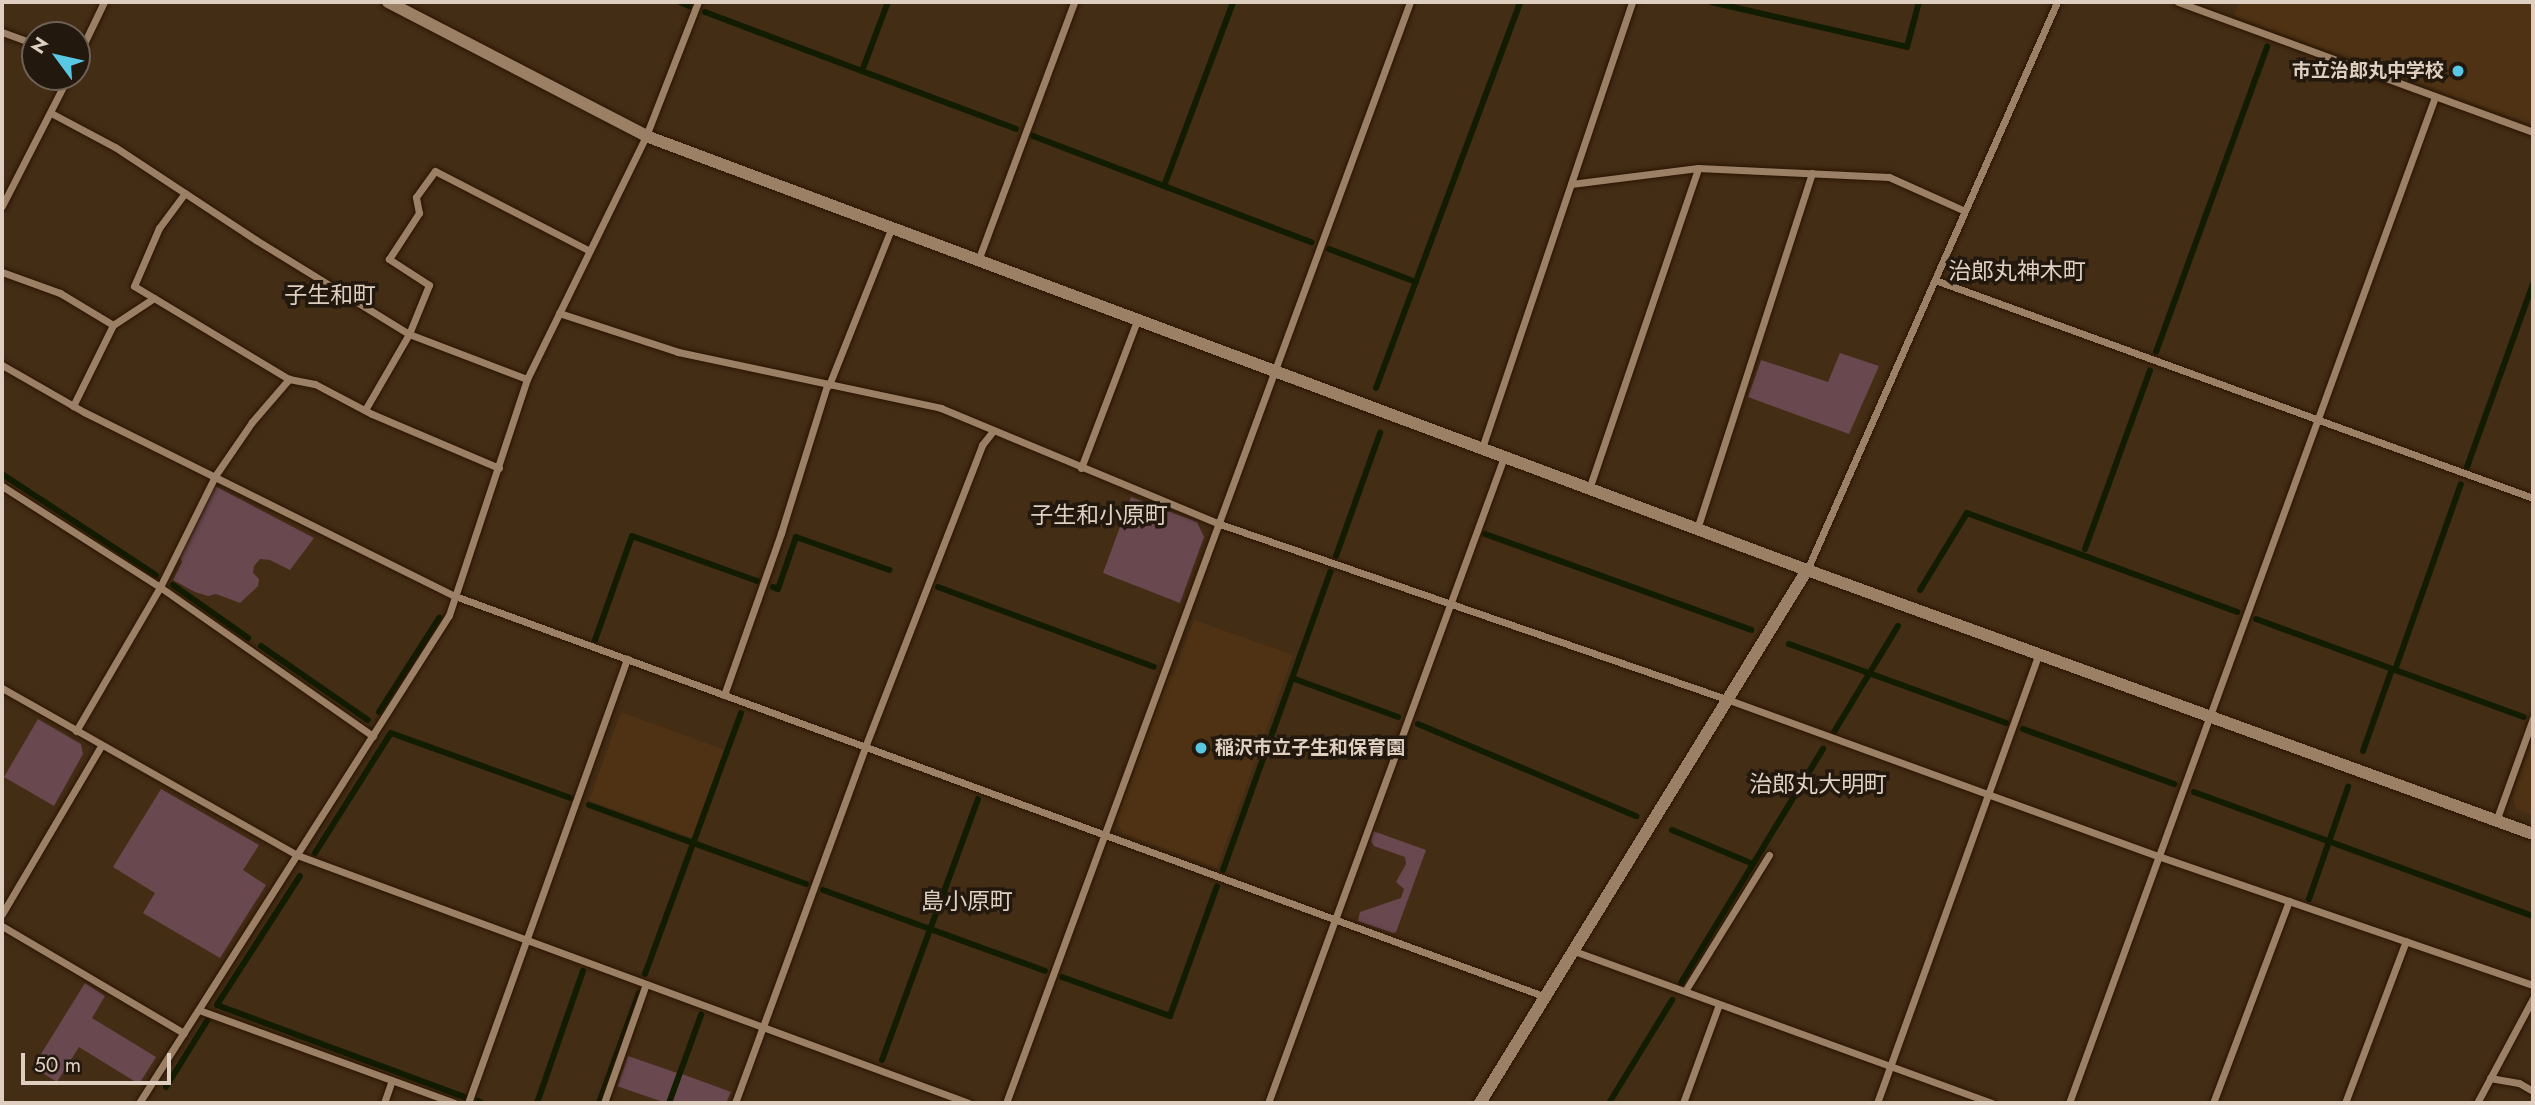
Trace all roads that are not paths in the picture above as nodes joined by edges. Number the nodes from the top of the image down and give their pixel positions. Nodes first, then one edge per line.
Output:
1 (104, 2) edge
2 (388, 2) edge
3 (698, 2) edge
4 (1074, 2) edge
5 (1410, 2) edge
6 (1632, 2) edge
7 (2057, 2) edge
8 (2178, 2) edge
9 (91, 29) edge
10 (2, 32) edge
11 (21, 39) edge
12 (61, 91) edge
13 (2435, 97) junction
14 (51, 113) junction
15 (2533, 132) edge
16 (646, 136) junction
17 (1698, 168) junction
18 (1812, 173) junction
19 (1571, 184) junction
20 (185, 192) junction
21 (2, 206) edge
22 (1965, 211) junction
23 (892, 227) junction
24 (588, 250) junction
25 (979, 258) junction
26 (2, 272) edge
27 (1935, 280) junction
28 (155, 298) junction
29 (559, 313) junction
30 (1138, 318) junction
31 (113, 325) junction
32 (409, 334) junction
33 (2, 365) edge
34 (1273, 369) junction
35 (289, 379) junction
36 (527, 379) junction
37 (828, 385) junction
38 (73, 405) junction
39 (365, 410) junction
40 (2317, 420) junction
41 (993, 431) junction
42 (1482, 448) junction
43 (1504, 457) junction
44 (499, 468) junction
45 (1081, 468) junction
46 (215, 476) junction
47 (2, 486) edge
48 (1589, 489) junction
49 (2533, 498) edge
50 (1217, 523) junction
51 (1697, 529) junction
52 (1807, 570) junction
53 (160, 587) junction
54 (455, 596) junction
55 (1450, 604) junction
56 (2039, 654) junction
57 (627, 659) junction
58 (2, 688) edge
59 (724, 695) junction
60 (1729, 700) junction
61 (2209, 716) junction
62 (2533, 718) edge
63 (76, 731) junction
64 (373, 736) junction
65 (100, 746) junction
66 (865, 747) junction
67 (1989, 794) junction
68 (2496, 821) junction
69 (1104, 834) junction
70 (2533, 834) edge
71 (297, 855) junction
72 (1769, 855) dead end
73 (2158, 856) junction
74 (2289, 901) junction
75 (2, 914) edge
76 (1335, 919) junction
77 (2, 926) edge
78 (528, 940) junction
79 (2406, 942) junction
80 (1574, 951) junction
81 (646, 984) junction
82 (2533, 985) edge
83 (1685, 991) junction
84 (1546, 997) junction
85 (2533, 998) edge
86 (1719, 1004) junction
87 (199, 1010) junction
88 (762, 1027) junction
89 (184, 1033) junction
90 (1891, 1066) junction
91 (2490, 1078) junction
92 (392, 1080) junction
93 (2533, 1091) edge
94 (139, 1103) edge
95 (384, 1103) edge
96 (456, 1103) edge
97 (468, 1103) edge
98 (604, 1103) edge
99 (734, 1103) edge
100 (969, 1103) edge
101 (1006, 1103) edge
102 (1268, 1103) edge
103 (1480, 1103) edge
104 (1683, 1103) edge
105 (1877, 1103) edge
106 (1992, 1103) edge
107 (2069, 1103) edge
108 (2213, 1103) edge
109 (2345, 1103) edge
110 (2477, 1103) edge

1 - 9 street
2 - 16 street
3 - 16 street
4 - 25 street
5 - 34 street
6 - 19 street
7 - 22 street
8 - 13 street
10 - 11 street
12 - 14 street
13 - 15 street
13 - 40 street
14 - 20 street
14 - 21 street
16 - 23 street
16 - 24 street
17 - 18 street
17 - 19 street
17 - 48 street
18 - 22 street
18 - 51 street
19 - 42 street
20 - 28 street
20 - 32 street
22 - 27 street
23 - 25 street
23 - 37 street
24 - 29 street
24 - 32 street
25 - 30 street
26 - 31 street
27 - 40 street
27 - 52 street
28 - 31 street
28 - 35 street
29 - 36 street
29 - 37 street
30 - 34 street
30 - 45 street
31 - 38 street
32 - 36 street
32 - 39 street
33 - 38 street
34 - 42 street
34 - 50 street
35 - 39 street
35 - 46 street
36 - 44 street
37 - 41 street
37 - 59 street
38 - 46 street
39 - 44 street
40 - 49 street
40 - 61 street
41 - 45 street
41 - 66 street
42 - 43 street
43 - 48 street
43 - 55 street
44 - 54 street
45 - 50 street
46 - 53 street
46 - 54 street
47 - 53 street
48 - 51 street
50 - 55 street
50 - 69 street
51 - 52 street
52 - 56 street
52 - 60 street
53 - 63 street
53 - 64 street
54 - 57 street
54 - 64 street
55 - 60 street
55 - 76 street
56 - 61 street
56 - 67 street
57 - 59 street
57 - 78 street
58 - 63 street
59 - 66 street
60 - 67 street
60 - 80 street
61 - 68 street
61 - 73 street
62 - 68 street
63 - 65 street
64 - 71 street
65 - 71 street
65 - 75 street
66 - 69 street
66 - 88 street
67 - 73 street
67 - 90 street
68 - 70 street
69 - 76 street
69 - 101 street
71 - 78 street
71 - 87 street
72 - 83 street
73 - 74 street
73 - 107 street
74 - 79 street
74 - 108 street
76 - 84 street
76 - 102 street
77 - 89 street
78 - 81 street
78 - 97 street
79 - 82 street
79 - 109 street
80 - 83 street
80 - 84 street
81 - 88 street
81 - 98 street
83 - 86 street
84 - 103 street
85 - 91 street
86 - 90 street
86 - 104 street
87 - 89 street
87 - 92 street
88 - 99 street
88 - 100 street
89 - 94 street
90 - 105 street
90 - 106 street
91 - 93 street
91 - 110 street
92 - 95 street
92 - 96 street

